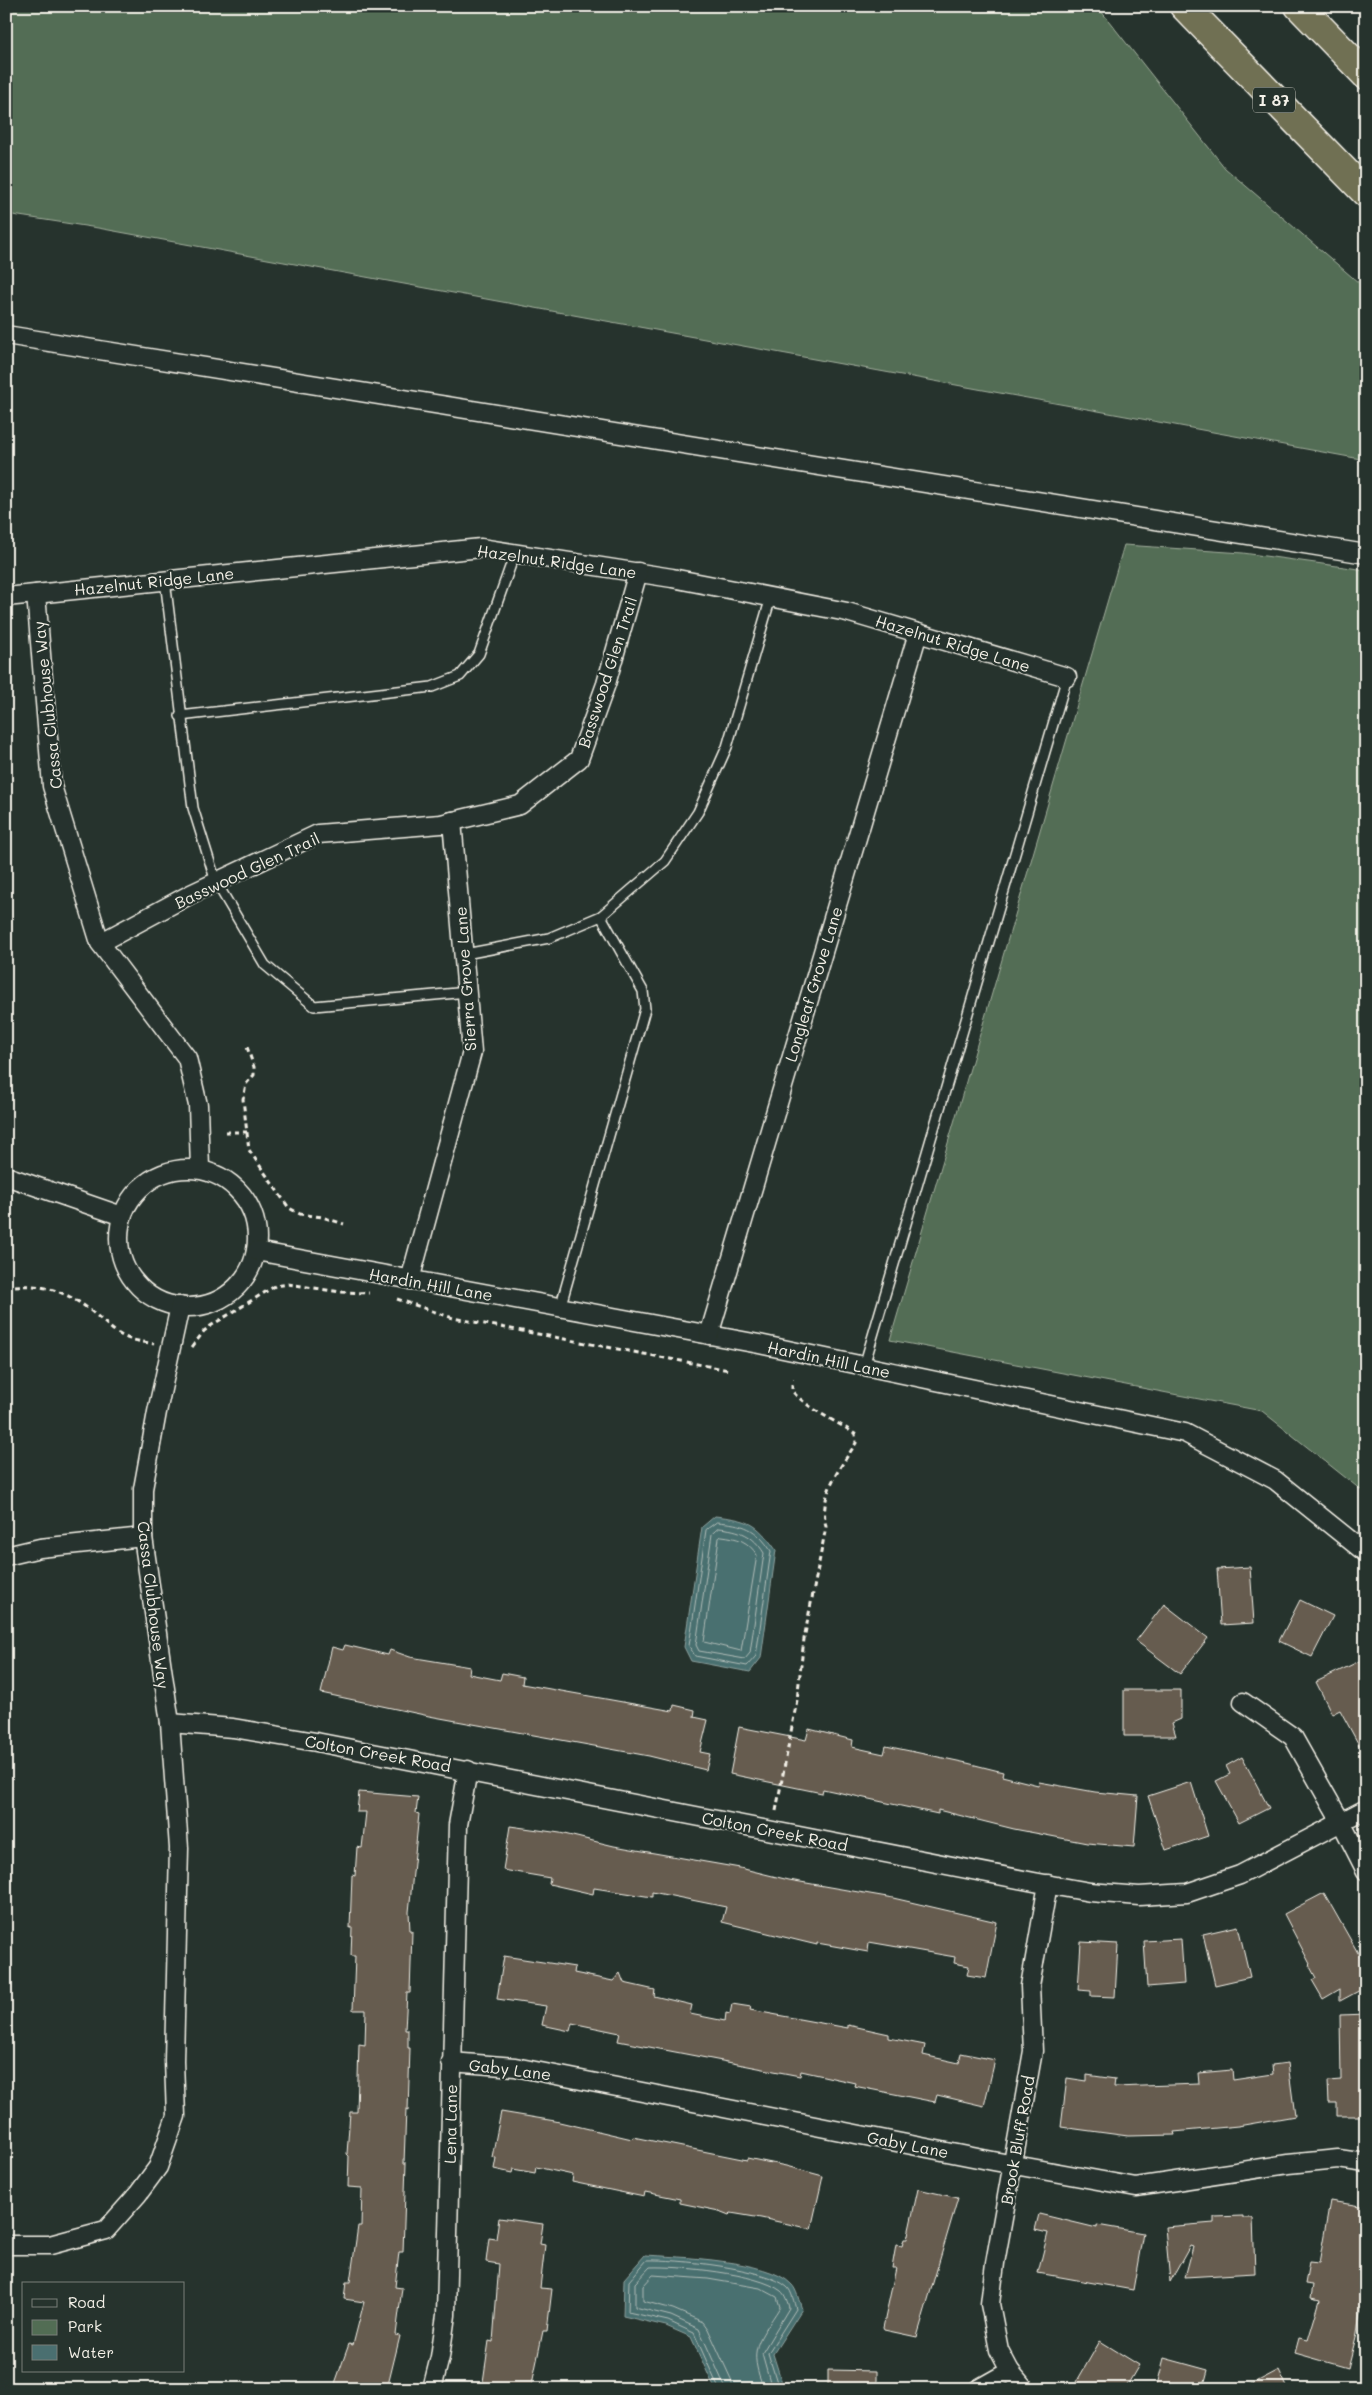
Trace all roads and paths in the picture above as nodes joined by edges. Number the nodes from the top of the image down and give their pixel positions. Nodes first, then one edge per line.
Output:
1 (1184, 6) edge
2 (1299, 6) edge
3 (1366, 75) edge
4 (1366, 193) edge
5 (6, 335) edge
6 (515, 553) junction
7 (1366, 554) edge
8 (638, 572) junction
9 (165, 580) junction
10 (36, 594) junction
11 (6, 597) edge
12 (771, 597) junction
13 (918, 633) junction
14 (1067, 677) joint
15 (180, 716) junction
16 (452, 821) junction
17 (216, 882) junction
18 (600, 916) junction
19 (100, 943) junction
20 (465, 954) junction
21 (468, 992) junction
22 (248, 1047) dead end
23 (225, 1132) dead end
24 (247, 1132) junction
25 (200, 1169) junction
26 (6, 1176) edge
27 (122, 1216) junction
28 (344, 1224) dead end
29 (256, 1251) junction
30 (410, 1280) junction
31 (6, 1288) edge
32 (372, 1294) dead end
33 (395, 1298) dead end
34 (180, 1306) junction
35 (560, 1308) junction
36 (709, 1335) junction
37 (153, 1344) dead end
38 (190, 1350) dead end
39 (864, 1366) junction
40 (730, 1370) dead end
41 (792, 1379) dead end
42 (143, 1537) junction
43 (1366, 1553) edge
44 (6, 1556) edge
45 (1243, 1702) dead end
46 (170, 1723) junction
47 (468, 1770) junction
48 (1366, 1809) edge
49 (776, 1811) dead end
50 (1341, 1822) junction
51 (1366, 1871) edge
52 (1048, 1884) junction
53 (451, 2062) junction
54 (1366, 2163) edge
55 (1013, 2165) junction
56 (6, 2245) edge
57 (1010, 2370) junction
58 (432, 2389) edge
59 (978, 2389) edge
60 (1024, 2389) edge

1 - 4 highway, I 87
2 - 3 highway
5 - 7 street
6 - 8 street, Hazelnut Ridge Lane
6 - 9 street, Hazelnut Ridge Lane
6 - 15 lane
8 - 12 street, Hazelnut Ridge Lane
8 - 16 street, Basswood Glen Trail
9 - 10 street, Hazelnut Ridge Lane
9 - 15 lane
10 - 11 street, Hazelnut Ridge Lane
10 - 19 street, Cassa Clubhouse Way
12 - 13 street, Hazelnut Ridge Lane
12 - 18 lane
13 - 14 street, Hazelnut Ridge Lane
13 - 36 street, Longleaf Grove Lane
14 - 39 lane
15 - 17 lane
16 - 17 street, Basswood Glen Trail
16 - 20 street, Sierra Grove Lane
17 - 19 street, Basswood Glen Trail
17 - 21 lane
18 - 20 lane
18 - 35 lane
19 - 25 street, Cassa Clubhouse Way
20 - 21 street, Sierra Grove Lane
21 - 30 street, Sierra Grove Lane
22 - 24 path
23 - 24 path
24 - 28 path
25 - 27 street
25 - 29 street
26 - 27 street
27 - 34 street
29 - 30 street, Hardin Hill Lane
29 - 34 street
30 - 35 street, Hardin Hill Lane
31 - 37 path
32 - 38 path
33 - 40 path
34 - 42 street, Cassa Clubhouse Way
35 - 36 street, Hardin Hill Lane
36 - 39 street, Hardin Hill Lane
39 - 43 street, Hardin Hill Lane
41 - 49 path
42 - 44 street
42 - 46 street, Cassa Clubhouse Way
45 - 50 street
46 - 47 street, Colton Creek Road
46 - 56 street, Cassa Clubhouse Way
47 - 52 street, Colton Creek Road
47 - 53 street, Lena Lane
48 - 50 street, Colton Creek Road
50 - 51 street
50 - 52 street, Colton Creek Road
52 - 55 street, Brook Bluff Road
53 - 55 street, Gaby Lane
53 - 58 street, Lena Lane
54 - 55 street, Gaby Lane
55 - 57 street, Brook Bluff Road
57 - 59 street
57 - 60 street, Brook Bluff Road

